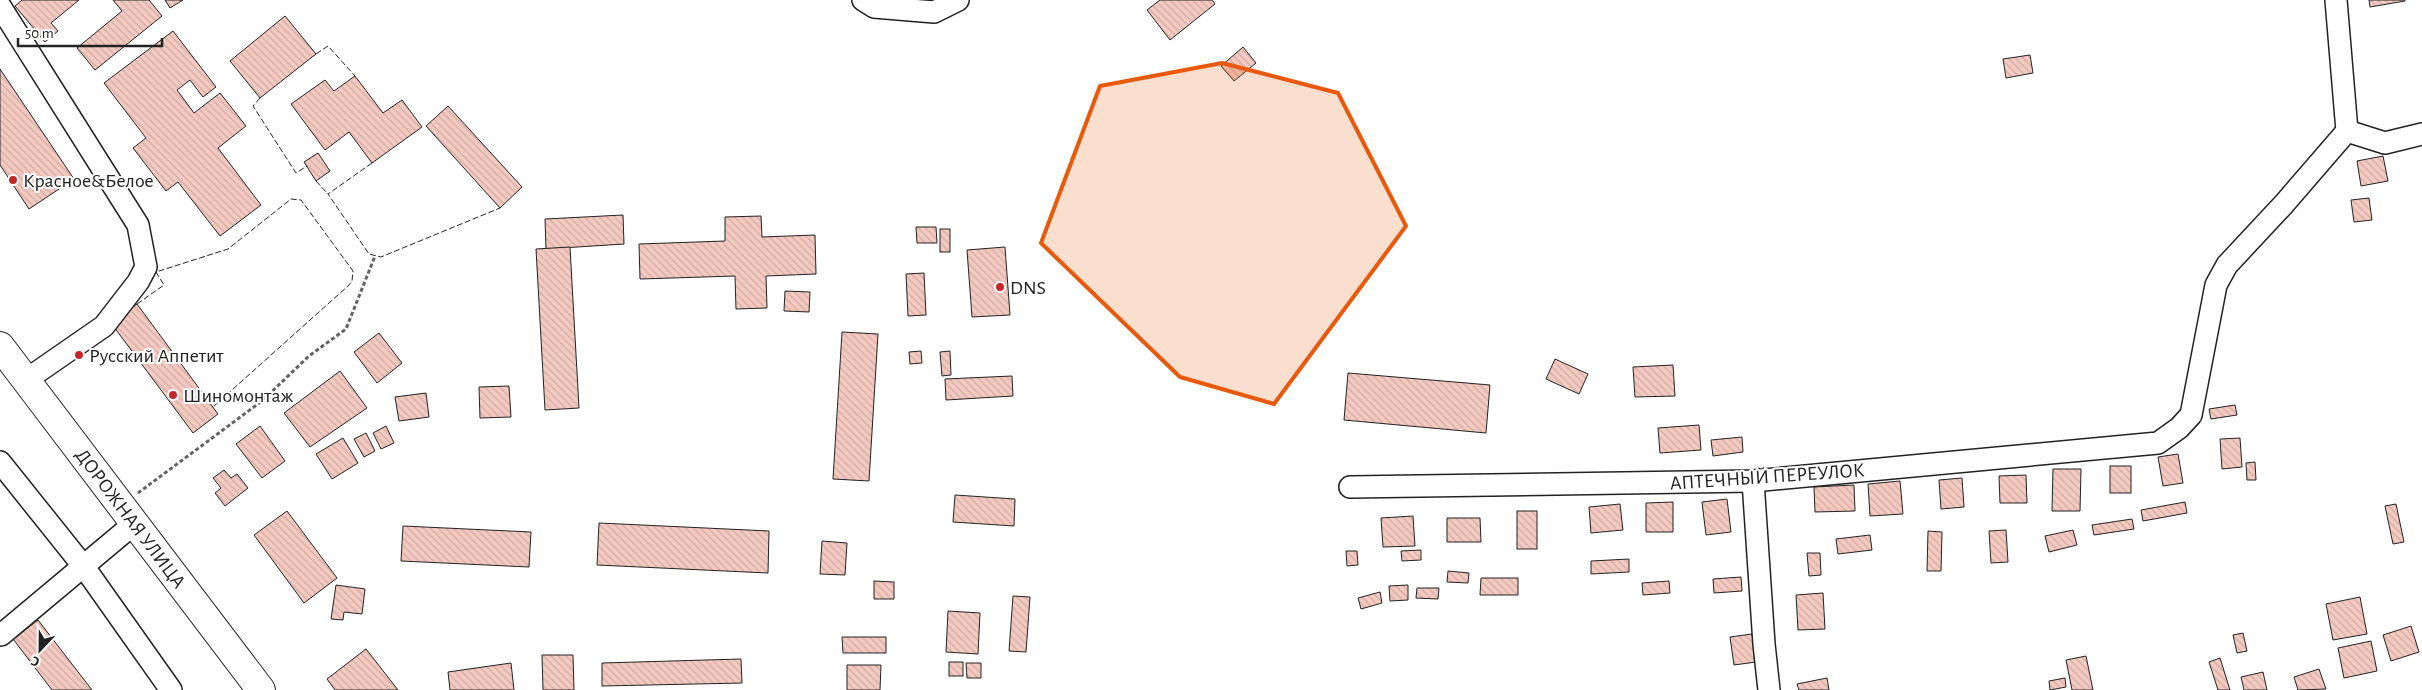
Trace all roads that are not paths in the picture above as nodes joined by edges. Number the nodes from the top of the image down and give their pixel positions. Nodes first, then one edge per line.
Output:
1 (863, 0) edge
2 (958, 0) edge
3 (2336, 0) edge
4 (0, 6) edge
5 (2347, 131) junction
6 (2422, 134) edge
7 (0, 346) edge
8 (26, 380) junction
9 (0, 462) edge
10 (1753, 481) junction
11 (1350, 486) dead end
12 (128, 514) junction
13 (84, 567) junction
14 (1, 635) edge
15 (172, 690) edge
16 (260, 690) edge
17 (1769, 690) edge

1 - 2 street
3 - 5 street
4 - 8 street
5 - 6 street
5 - 10 street, АПТЕЧНЫЙ ПЕРЕУЛОК
7 - 8 main road, ДОРОЖНАЯ УЛИЦА
8 - 12 main road, ДОРОЖНАЯ УЛИЦА
9 - 13 street
10 - 11 street, АПТЕЧНЫЙ ПЕРЕУЛОК
10 - 17 street
12 - 13 street
12 - 16 main road, ДОРОЖНАЯ УЛИЦА
13 - 14 street
13 - 15 street

